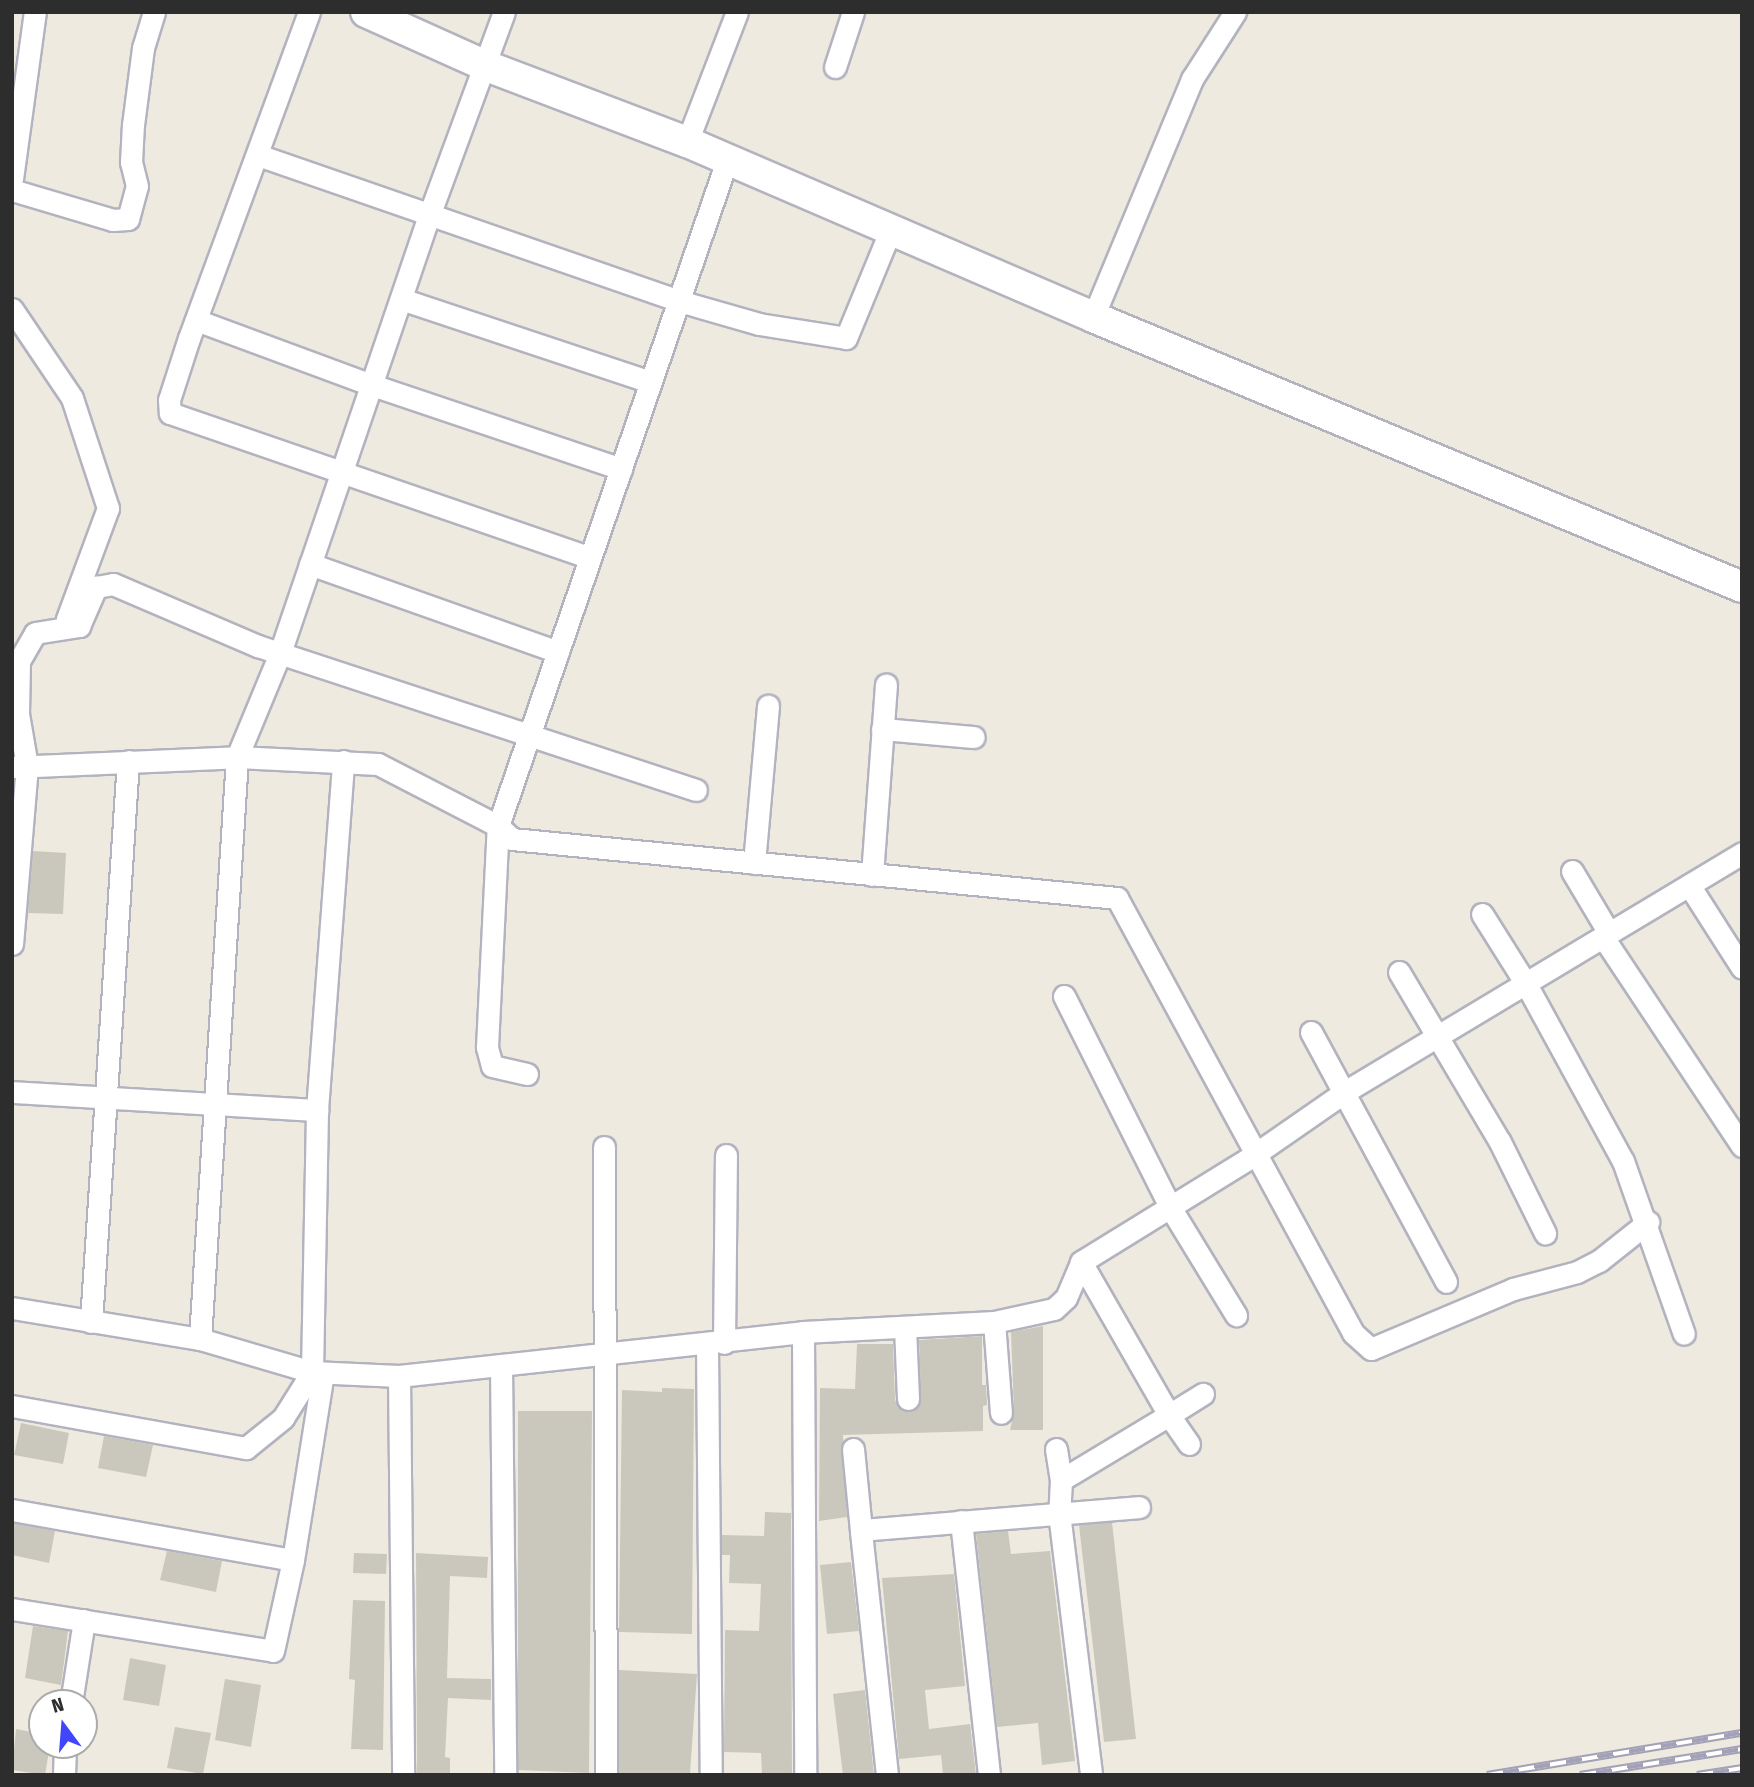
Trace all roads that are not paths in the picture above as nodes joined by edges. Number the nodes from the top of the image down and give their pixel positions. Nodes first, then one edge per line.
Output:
1 (35, 12) edge
2 (154, 12) edge
3 (309, 12) edge
4 (366, 12) edge
5 (504, 12) edge
6 (737, 12) edge
7 (853, 12) edge
8 (1234, 12) edge
9 (484, 65) junction
10 (835, 67) dead end
11 (687, 142) junction
12 (258, 155) junction
13 (727, 160) junction
14 (12, 179) edge
15 (12, 190) edge
16 (430, 213) junction
17 (891, 229) junction
18 (401, 299) junction
19 (679, 301) junction
20 (12, 309) edge
21 (1093, 317) junction
22 (196, 320) junction
23 (652, 382) junction
24 (372, 385) junction
25 (621, 469) junction
26 (342, 471) junction
27 (590, 558) junction
28 (310, 564) junction
29 (1742, 587) edge
30 (79, 626) junction
31 (558, 652) junction
32 (280, 653) junction
33 (886, 685) dead end
34 (768, 706) dead end
35 (883, 729) junction
36 (974, 737) dead end
37 (530, 739) junction
38 (237, 757) junction
39 (128, 761) junction
40 (343, 761) junction
41 (20, 766) edge
42 (696, 790) dead end
43 (498, 826) junction
44 (1742, 853) edge
45 (754, 863) junction
46 (1572, 871) dead end
47 (872, 875) junction
48 (1689, 885) junction
49 (1482, 914) dead end
50 (1606, 935) junction
51 (12, 944) edge
52 (1742, 968) edge
53 (1399, 972) dead end
54 (1526, 984) junction
55 (1064, 996) dead end
56 (1311, 1032) dead end
57 (1438, 1037) junction
58 (527, 1074) dead end
59 (1346, 1091) junction
60 (12, 1092) edge
61 (107, 1098) junction
62 (215, 1104) junction
63 (317, 1110) junction
64 (1742, 1146) edge
65 (604, 1147) dead end
66 (726, 1155) dead end
67 (1254, 1155) junction
68 (1170, 1207) junction
69 (1648, 1222) junction
70 (1545, 1233) dead end
71 (1081, 1262) junction
72 (1446, 1282) dead end
73 (12, 1308) edge
74 (1236, 1315) dead end
75 (91, 1322) junction
76 (993, 1322) junction
77 (905, 1327) junction
78 (803, 1332) junction
79 (1684, 1334) dead end
80 (200, 1339) junction
81 (716, 1344) junction
82 (601, 1356) junction
83 (502, 1365) junction
84 (318, 1372) junction
85 (399, 1376) junction
86 (1203, 1394) dead end
87 (908, 1399) dead end
88 (12, 1406) edge
89 (1001, 1413) dead end
90 (1168, 1415) junction
91 (1189, 1444) dead end
92 (853, 1449) dead end
93 (1056, 1449) dead end
94 (1061, 1480) junction
95 (1139, 1507) dead end
96 (12, 1510) edge
97 (1059, 1513) junction
98 (961, 1521) junction
99 (861, 1530) junction
100 (293, 1560) junction
101 (12, 1609) edge
102 (84, 1620) junction
103 (73, 1689) edge
104 (403, 1775) edge
105 (505, 1775) edge
106 (606, 1775) edge
107 (710, 1775) edge
108 (805, 1775) edge
109 (887, 1775) edge
110 (989, 1775) edge
111 (1091, 1775) edge

1 - 14 street
2 - 15 street
3 - 12 street
4 - 9 main road
5 - 9 street
6 - 11 street
7 - 10 street
8 - 21 street
9 - 11 main road
9 - 16 street
11 - 13 main road
12 - 16 street
12 - 22 street
13 - 17 main road
13 - 19 street
16 - 18 street
16 - 19 street
17 - 19 street
17 - 21 main road
18 - 23 street
18 - 24 street
19 - 23 street
20 - 30 street
21 - 29 main road
22 - 24 street
22 - 26 street
23 - 25 street
24 - 25 street
24 - 26 street
25 - 27 street
26 - 27 street
26 - 28 street
27 - 31 street
28 - 31 street
28 - 32 street
30 - 32 street
30 - 41 street
31 - 37 street
32 - 37 street
32 - 38 street
33 - 35 street
34 - 45 street
35 - 36 street
35 - 47 street
37 - 42 street
37 - 43 street
38 - 39 street
38 - 40 street
38 - 62 street
39 - 41 street
39 - 61 street
40 - 43 street
40 - 63 street
41 - 51 street
43 - 45 street
43 - 58 street
44 - 48 street
45 - 47 street
46 - 50 street
47 - 67 street
48 - 50 street
48 - 52 street
49 - 54 street
50 - 54 street
50 - 64 street
53 - 57 street
54 - 57 street
54 - 69 street
55 - 68 street
56 - 59 street
57 - 59 street
57 - 70 street
59 - 67 street
59 - 72 street
60 - 61 street
61 - 62 street
61 - 75 street
62 - 63 street
62 - 80 street
63 - 84 street
65 - 82 street
66 - 81 street
67 - 68 street
67 - 69 street
68 - 71 street
68 - 74 street
69 - 79 street
71 - 76 street
71 - 90 street
73 - 75 street
75 - 80 street
76 - 77 street
76 - 89 street
77 - 78 street
77 - 87 street
78 - 81 street
78 - 108 street
80 - 84 street
81 - 82 street
81 - 107 street
82 - 83 street
82 - 106 street
83 - 85 street
83 - 105 street
84 - 85 street
84 - 88 street
84 - 100 street
85 - 104 street
86 - 90 street
90 - 91 street
90 - 94 street
92 - 99 street
93 - 94 street
94 - 97 street
95 - 97 street
96 - 100 street
97 - 98 street
97 - 111 street
98 - 99 street
98 - 110 street
99 - 109 street
100 - 102 street
101 - 102 street
102 - 103 street

